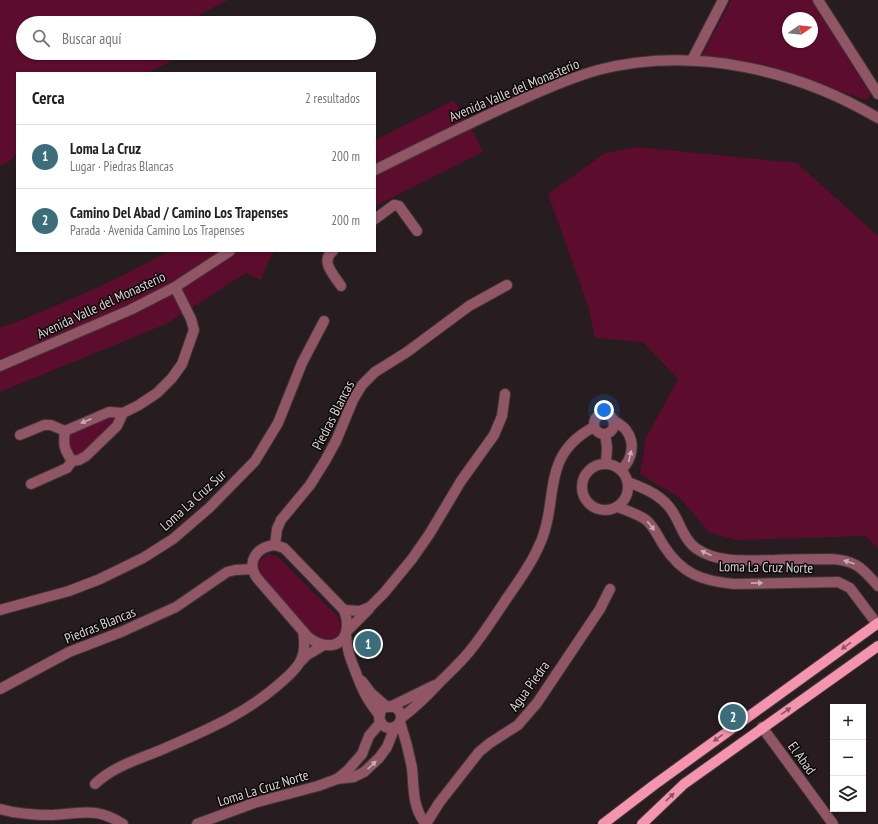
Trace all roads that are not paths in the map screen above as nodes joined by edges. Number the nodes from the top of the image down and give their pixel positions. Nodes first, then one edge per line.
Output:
1 (723, 0) edge
2 (818, 0) edge
3 (692, 60) junction
4 (878, 94) edge
5 (878, 118) edge
6 (376, 170) edge
7 (376, 218) edge
8 (417, 231) dead end
9 (228, 252) edge
10 (330, 252) edge
11 (507, 285) dead end
12 (342, 286) dead end
13 (175, 287) junction
14 (324, 321) dead end
15 (0, 366) edge
16 (505, 394) dead end
17 (123, 414) junction
18 (614, 420) junction
19 (594, 426) junction
20 (65, 431) junction
21 (605, 434) junction
22 (20, 435) dead end
23 (72, 460) junction
24 (606, 464) junction
25 (621, 470) junction
26 (628, 482) junction
27 (31, 484) dead end
28 (618, 507) junction
29 (275, 545) junction
30 (252, 569) junction
31 (878, 586) edge
32 (610, 589) dead end
33 (370, 607) junction
34 (0, 610) edge
35 (344, 610) junction
36 (878, 624) edge
37 (303, 631) junction
38 (346, 633) junction
39 (328, 645) junction
40 (878, 646) edge
41 (301, 661) junction
42 (351, 663) junction
43 (358, 677) junction
44 (439, 683) junction
45 (0, 689) edge
46 (389, 707) junction
47 (380, 719) junction
48 (399, 722) junction
49 (762, 727) junction
50 (336, 779) junction
51 (95, 784) dead end
52 (0, 809) edge
53 (123, 824) edge
54 (197, 824) edge
55 (426, 824) edge
56 (603, 824) edge
57 (642, 824) edge
58 (833, 824) edge

1 - 3 street
2 - 4 street
3 - 5 street, Avenida Valle del Monasterio
3 - 6 street, Avenida Valle del Monasterio
7 - 8 street
9 - 13 street, Avenida Valle del Monasterio
10 - 12 street
11 - 29 street, Piedras Blancas
13 - 15 street, Avenida Valle del Monasterio
13 - 17 street
14 - 34 street, Loma La Cruz Sur
16 - 33 street
17 -> 20 street
17 - 23 street
18 - 19 street
18 - 21 street
25 -> 18 street
19 - 21 street
19 - 44 street
20 - 22 street
20 - 23 street
21 - 24 street
23 - 27 street
24 - 25 street
24 - 28 street
25 - 26 street
26 - 28 street
31 -> 26 street, Loma La Cruz Norte
28 -> 36 street, Loma La Cruz Norte
29 - 30 street
29 - 35 street
30 - 37 street
30 - 45 street, Piedras Blancas
32 - 55 street, Agua Piedra
33 - 35 street
33 - 38 street
35 - 38 street
36 -> 56 main road
37 - 39 street
37 - 41 street
38 - 39 street
38 - 42 street
39 - 41 street
39 - 42 street
49 -> 40 main road
41 - 51 street
42 - 43 street
43 - 46 street
43 - 47 street
44 - 46 street
44 - 48 street
46 - 47 street
46 - 48 street
47 - 48 street
47 - 50 street, Loma La Cruz Norte
50 -> 48 street, Loma La Cruz Norte
48 - 55 street, Agua Piedra
57 -> 49 main road
49 - 58 street, El Abad
50 - 54 street, Loma La Cruz Norte
52 - 53 street

